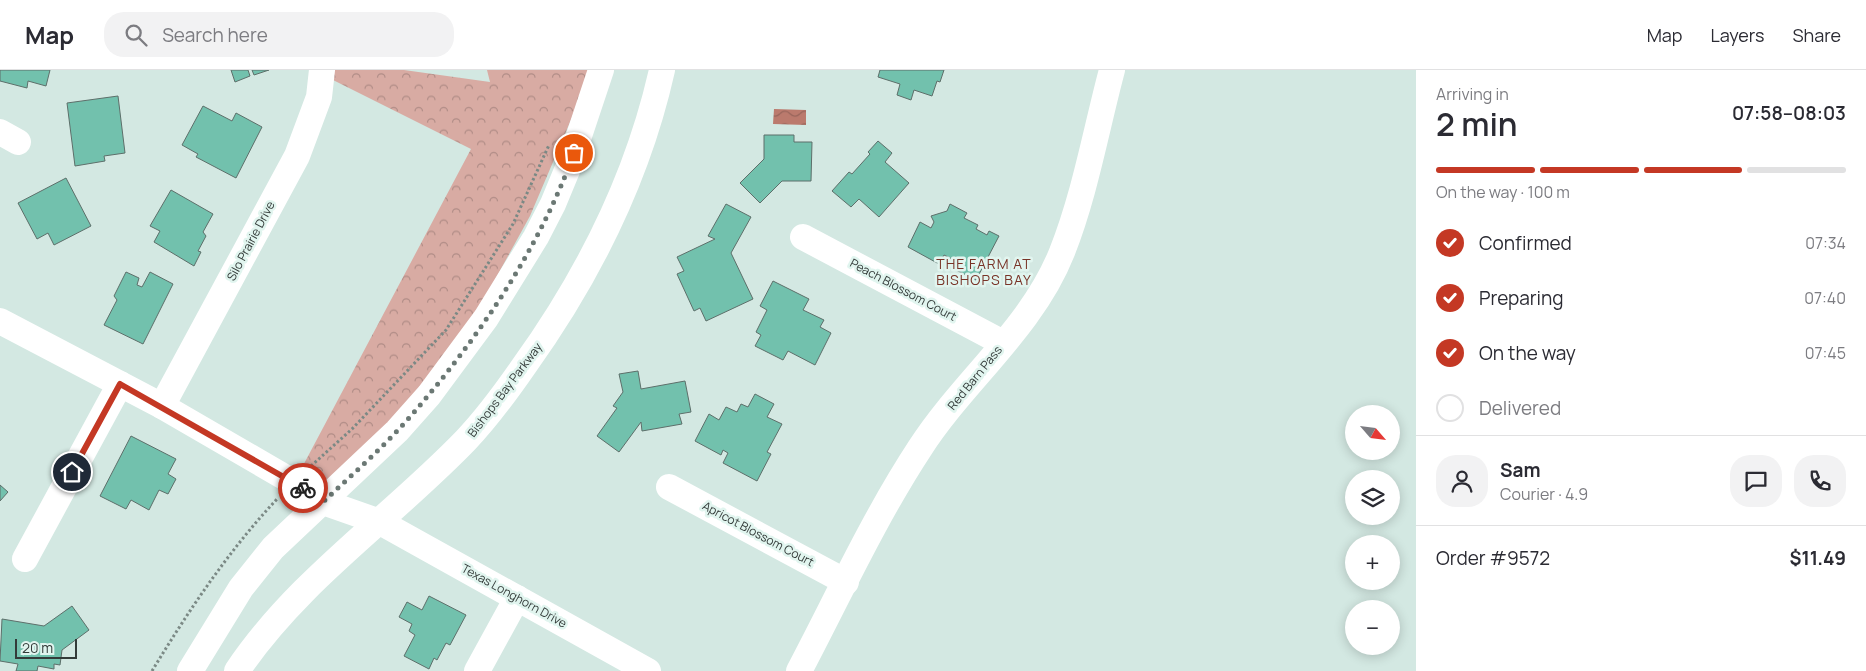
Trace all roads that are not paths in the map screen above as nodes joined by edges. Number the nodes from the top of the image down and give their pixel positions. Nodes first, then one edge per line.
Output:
1 (322, 70) edge
2 (601, 70) edge
3 (662, 70) edge
4 (1105, 73) edge
5 (803, 237) dead end
6 (0, 320) edge
7 (1003, 343) junction
8 (120, 384) junction
9 (162, 406) junction
10 (669, 487) dead end
11 (323, 502) junction
12 (380, 522) junction
13 (25, 559) dead end
14 (846, 582) junction
15 (517, 598) junction
16 (190, 671) edge
17 (237, 671) edge
18 (476, 671) edge
19 (648, 671) edge
20 (799, 671) edge

1 - 9 street, Silo Prairie Drive
2 - 11 street
3 - 12 street, Bishops Bay Parkway
4 - 7 street, Red Barn Pass
5 - 7 street, Peach Blossom Court
6 - 8 street, Texas Longhorn Drive
7 - 14 street, Red Barn Pass
8 - 9 street, Texas Longhorn Drive
8 - 13 street
9 - 11 street, Texas Longhorn Drive
10 - 14 street, Apricot Blossom Court
11 - 12 street, Texas Longhorn Drive
11 - 16 street
12 - 15 street, Texas Longhorn Drive
12 - 17 street, Bishops Bay Parkway
14 - 20 street, Red Barn Pass
15 - 18 street
15 - 19 street, Texas Longhorn Drive

